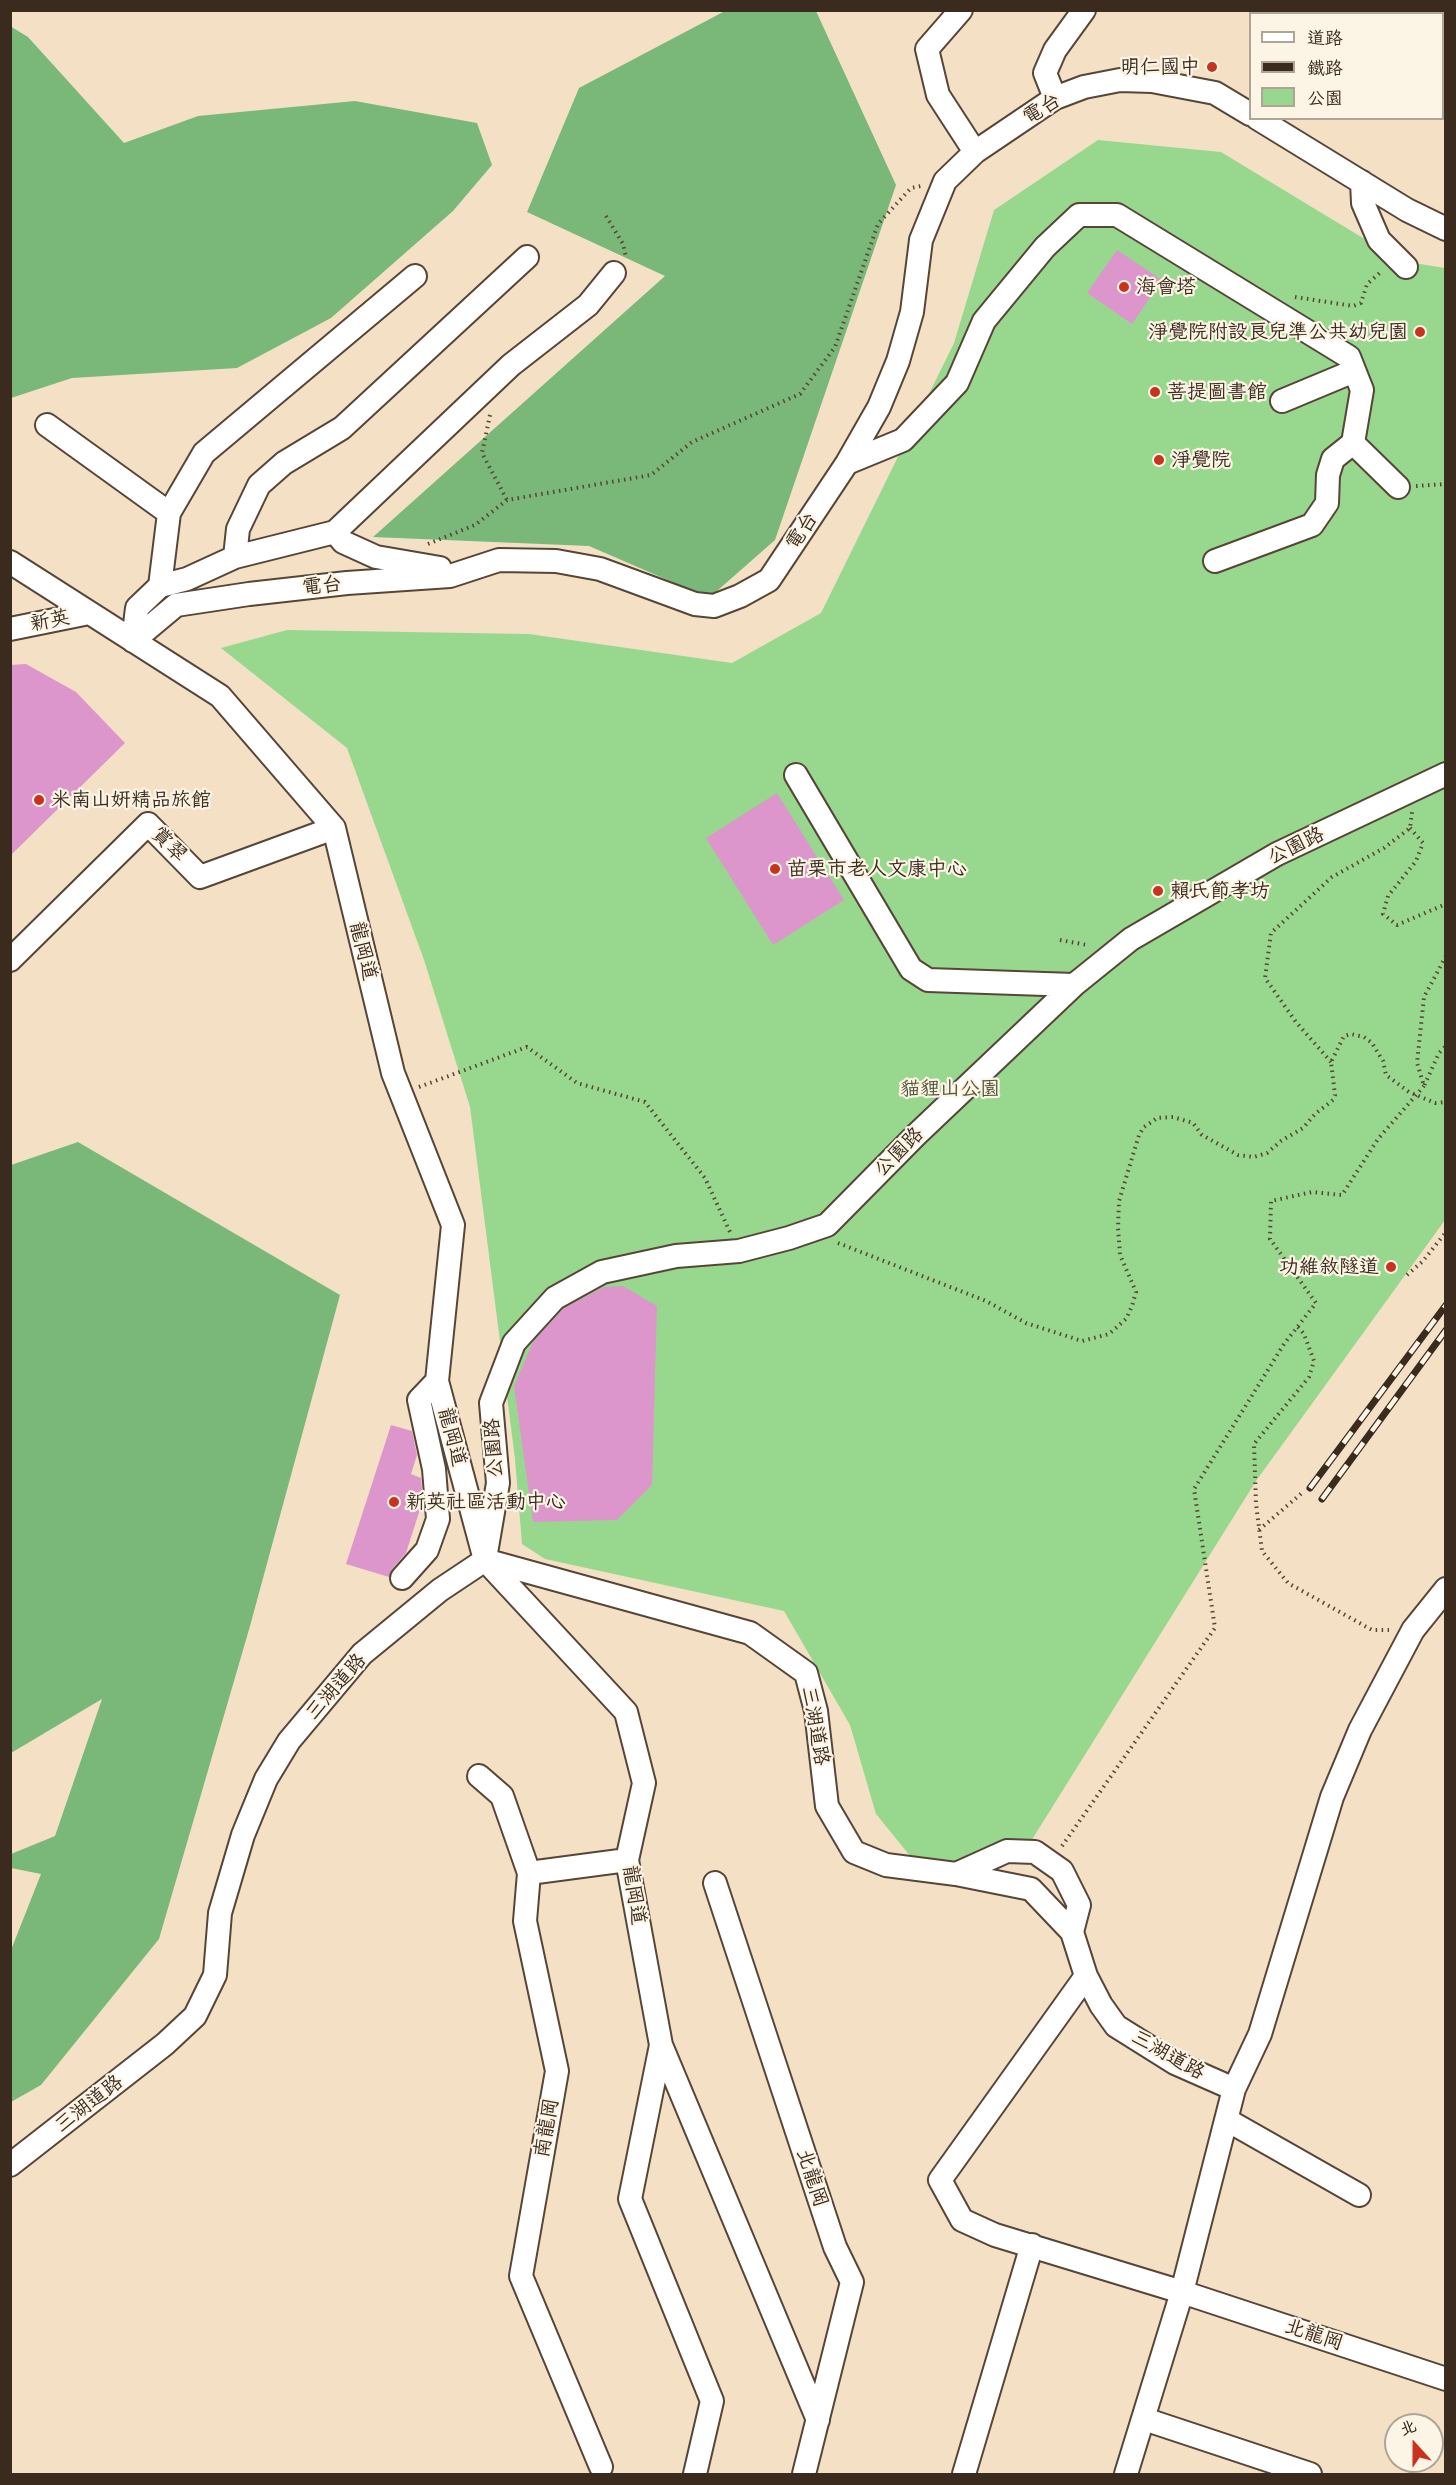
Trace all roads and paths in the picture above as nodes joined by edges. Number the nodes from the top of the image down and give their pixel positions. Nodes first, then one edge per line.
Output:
1 (961, 10) edge
2 (1084, 10) edge
3 (1055, 98) junction
4 (1249, 112) edge
5 (1264, 120) edge
6 (975, 152) junction
7 (945, 181) junction
8 (1362, 182) junction
9 (1446, 229) edge
10 (528, 257) dead end
11 (1399, 259) joint
12 (614, 273) dead end
13 (415, 276) dead end
14 (1294, 297) dead end
15 (1354, 371) junction
16 (1282, 401) dead end
17 (47, 425) dead end
18 (1353, 442) junction
19 (847, 462) junction
20 (1446, 484) edge
21 (1398, 487) joint
22 (169, 513) junction
23 (335, 532) junction
24 (427, 545) dead end
25 (235, 557) junction
26 (1215, 561) dead end
27 (10, 562) edge
28 (450, 576) junction
29 (160, 586) junction
30 (89, 613) junction
31 (10, 629) edge
32 (133, 641) junction
33 (1446, 774) edge
34 (796, 775) dead end
35 (1415, 790) junction
36 (334, 828) junction
37 (1410, 828) junction
38 (1446, 904) edge
39 (1060, 940) dead end
40 (1087, 945) dead end
41 (1446, 956) edge
42 (10, 960) edge
43 (1074, 985) junction
44 (1446, 1046) edge
45 (1331, 1062) junction
46 (1424, 1086) junction
47 (401, 1093) junction
48 (1417, 1096) junction
49 (1446, 1102) edge
50 (1446, 1232) edge
51 (831, 1240) dead end
52 (739, 1251) junction
53 (1407, 1275) dead end
54 (1298, 1326) junction
55 (437, 1382) junction
56 (1303, 1492) dead end
57 (1259, 1530) junction
58 (485, 1560) junction
59 (402, 1578) dead end
60 (1446, 1589) edge
61 (1413, 1630) junction
62 (479, 1776) dead end
63 (627, 1860) junction
64 (1051, 1861) junction
65 (529, 1873) junction
66 (956, 1874) junction
67 (715, 1883) dead end
68 (1071, 1932) junction
69 (1086, 1977) junction
70 (661, 2045) junction
71 (1234, 2089) junction
72 (1227, 2120) junction
73 (10, 2165) edge
74 (1359, 2195) dead end
75 (1032, 2245) junction
76 (1182, 2292) junction
77 (1446, 2379) edge
78 (1144, 2419) junction
79 (818, 2420) junction
80 (601, 2468) dead end
81 (695, 2475) edge
82 (804, 2475) edge
83 (964, 2475) edge
84 (1126, 2475) edge
85 (1310, 2475) edge

1 - 6 street
2 - 3 street
3 - 4 street, 電台
3 - 6 street, 電台
5 - 8 street, 電台
6 - 7 street, 電台
7 - 19 street, 電台
7 - 24 path
8 - 9 street, 電台
8 - 11 street
10 - 25 street
11 - 14 path
12 - 23 street
13 - 22 street
15 - 16 street
15 - 18 street
15 - 19 street
17 - 22 street
18 - 21 street
18 - 26 street
19 - 28 street, 電台
20 - 21 path
22 - 29 street
23 - 25 street
23 - 28 street
25 - 29 street
27 - 30 street, 龍岡道
28 - 32 street, 電台
29 - 32 street
30 - 31 street, 新英
30 - 32 street, 龍岡道
32 - 36 street, 龍岡道
33 - 35 street, 公園路
34 - 43 street
35 - 37 path
35 - 43 street, 公園路
36 - 42 street, 賞翠
36 - 47 street, 龍岡道
37 - 38 path
37 - 45 path
39 - 40 path
41 - 46 path
43 - 52 street, 公園路
44 - 46 path
45 - 48 path
45 - 51 path
46 - 48 path
47 - 52 path
47 - 55 street, 龍岡道
48 - 49 path
48 - 54 path
50 - 53 path
52 - 58 street, 公園路
54 - 57 path
54 - 64 path
55 - 58 street, 龍岡道
55 - 59 street
56 - 57 path
57 - 61 path
58 - 63 street, 龍岡道
58 - 66 street, 三湖道路
58 - 73 street, 三湖道路
60 - 61 street
61 - 71 street
62 - 65 street
63 - 65 street
63 - 70 street, 龍岡道
64 - 66 street
64 - 68 street
65 - 80 street, 南龍岡
66 - 68 street, 三湖道路
67 - 79 street, 北龍岡
68 - 69 street, 三湖道路
69 - 71 street, 三湖道路
69 - 75 street, 北龍岡
70 - 79 street
70 - 81 street, 龍岡道
71 - 72 street
72 - 74 street
72 - 76 street
75 - 76 street, 北龍岡
75 - 83 street
76 - 77 street, 北龍岡
76 - 78 street
78 - 84 street
78 - 85 street
79 - 82 street, 北龍岡

